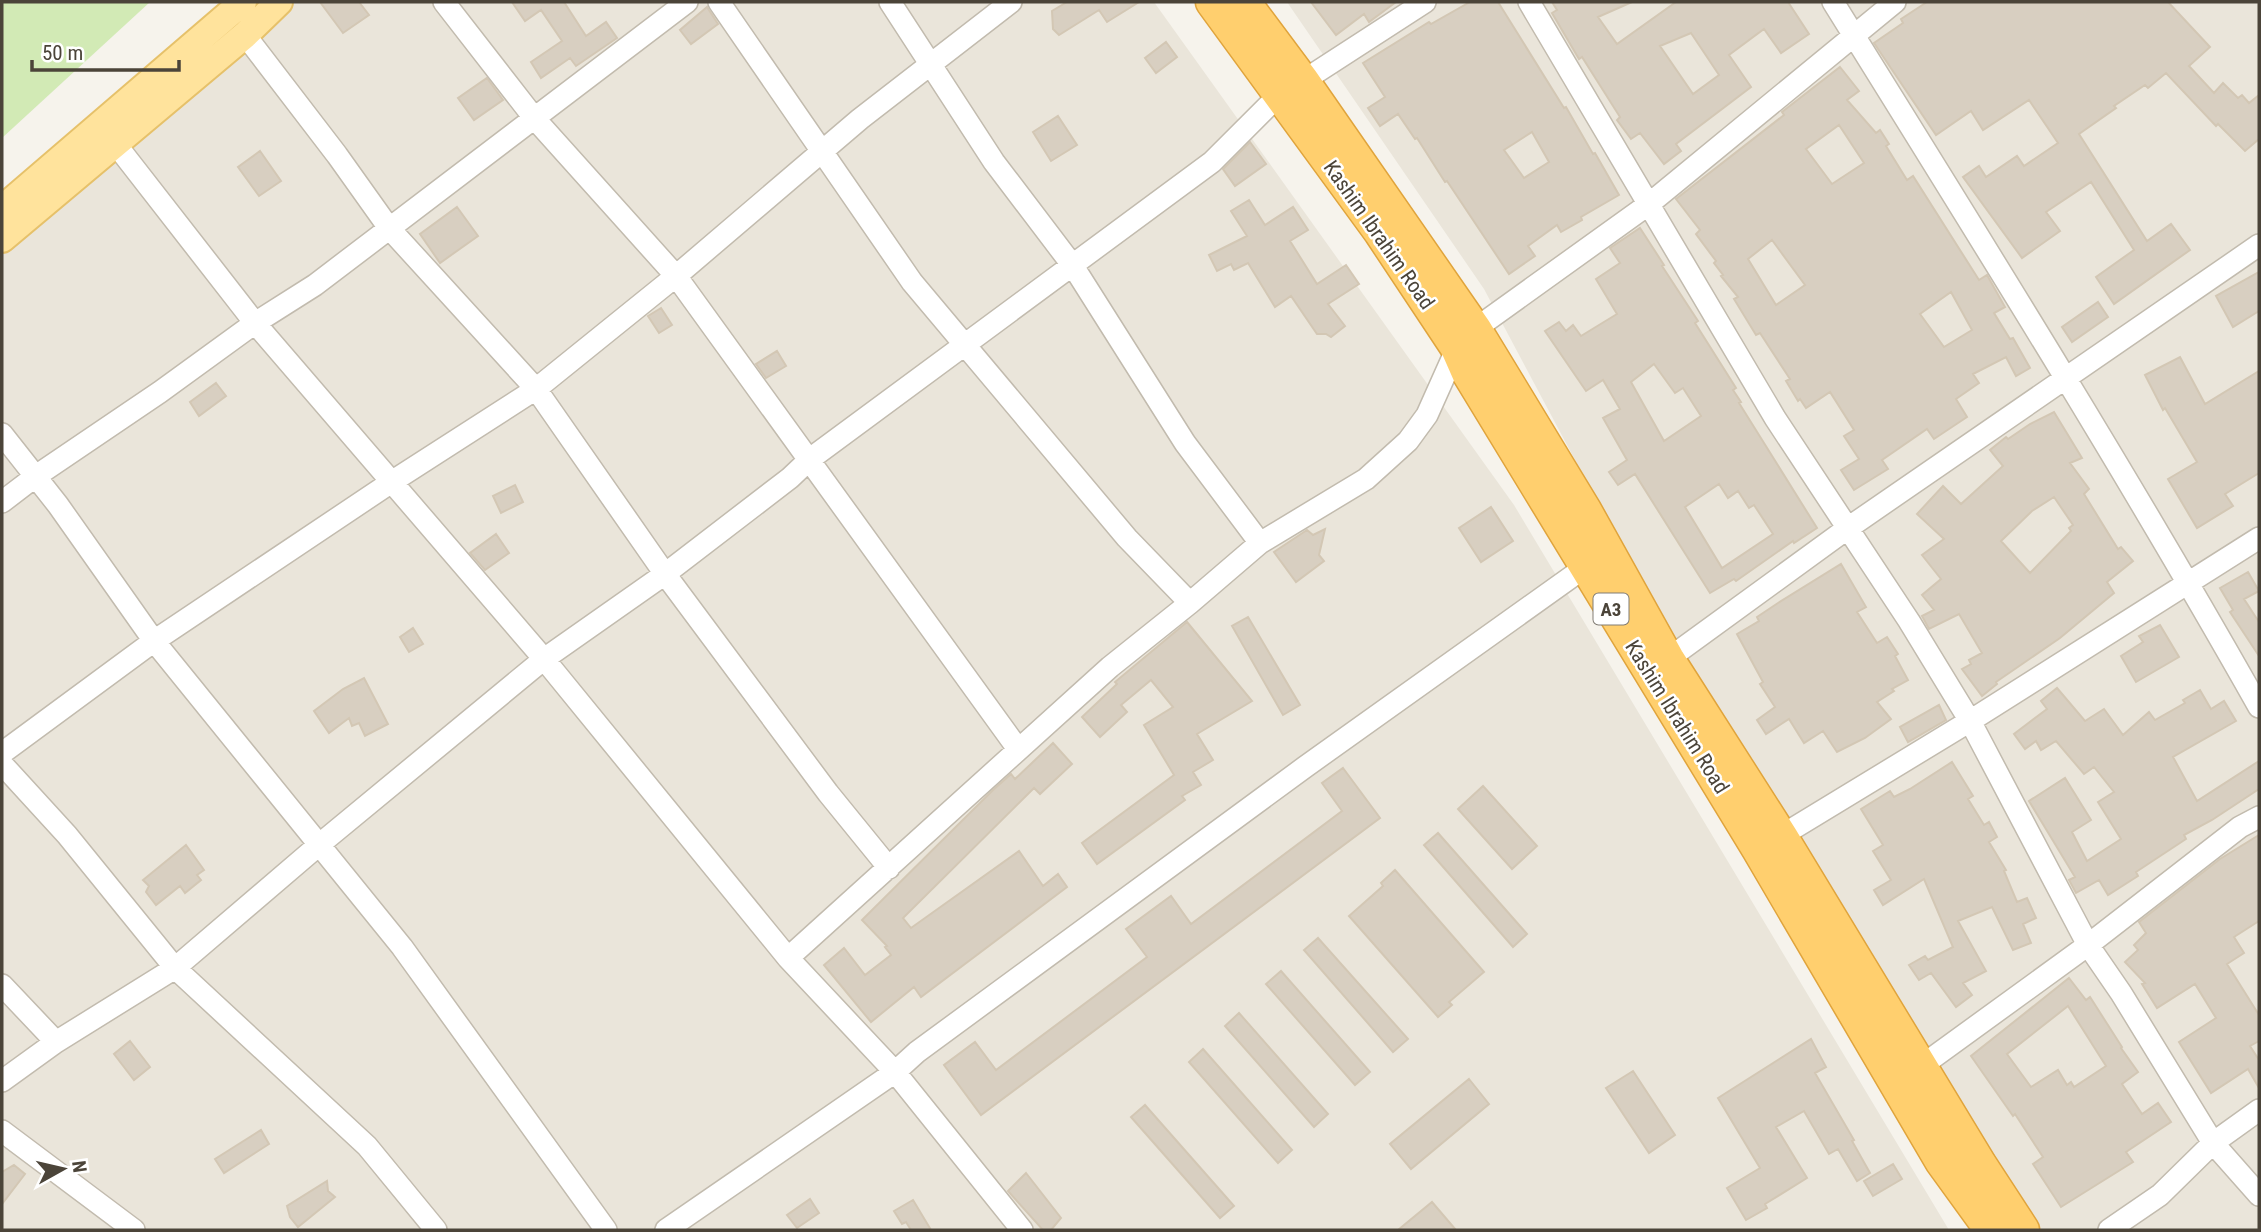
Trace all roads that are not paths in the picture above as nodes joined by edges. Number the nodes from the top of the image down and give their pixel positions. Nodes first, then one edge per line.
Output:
1 (243, 2) edge
2 (279, 2) edge
3 (444, 2) edge
4 (687, 2) edge
5 (719, 2) edge
6 (890, 2) edge
7 (1011, 2) edge
8 (1212, 2) edge
9 (1244, 2) edge
10 (1425, 2) edge
11 (1529, 2) edge
12 (1832, 2) edge
13 (1895, 2) edge
14 (244, 35) junction
15 (1853, 35) junction
16 (929, 63) junction
17 (1292, 87) junction
18 (536, 119) junction
19 (114, 142) junction
20 (823, 152) junction
21 (1649, 204) junction
22 (2, 209) edge
23 (389, 228) junction
24 (2, 239) edge
25 (2259, 245) edge
26 (1073, 266) junction
27 (676, 276) junction
28 (255, 323) junction
29 (1466, 339) junction
30 (966, 345) junction
31 (2066, 379) junction
32 (536, 389) junction
33 (2, 434) edge
34 (810, 459) junction
35 (36, 476) junction
36 (393, 481) junction
37 (2, 502) edge
38 (1848, 528) junction
39 (2259, 538) edge
40 (1260, 543) junction
41 (1596, 559) junction
42 (665, 574) junction
43 (2188, 584) junction
44 (1190, 603) junction
45 (154, 641) junction
46 (544, 659) junction
47 (1668, 659) junction
48 (2259, 707) edge
49 (1970, 721) junction
50 (1018, 749) junction
51 (2, 753) edge
52 (2, 764) edge
53 (2259, 817) edge
54 (1769, 843) junction
55 (320, 844) junction
56 (889, 868) junction
57 (2088, 945) junction
58 (788, 958) junction
59 (175, 968) junction
60 (2, 985) edge
61 (55, 1042) junction
62 (1920, 1067) junction
63 (895, 1072) junction
64 (2, 1081) edge
65 (2259, 1110) edge
66 (2, 1131) edge
67 (2213, 1143) junction
68 (2259, 1195) edge
69 (1012, 1227) edge
70 (134, 1230) edge
71 (436, 1230) edge
72 (606, 1230) edge
73 (666, 1230) edge
74 (1991, 1230) edge
75 (2023, 1230) edge
76 (2109, 1230) edge

1 - 22 main road
2 - 14 main road
3 - 18 street
4 - 18 street
5 - 20 street
6 - 16 street
7 - 16 street
8 - 17 highway, Kashim Ibrahim Road / A3
9 - 17 highway, Kashim Ibrahim Road / A3
10 - 17 street
11 - 21 street
12 - 15 street
13 - 15 street
14 - 19 main road
14 - 23 street
15 - 21 street
15 - 31 street
16 - 20 street
16 - 26 street
17 - 26 street
17 - 29 highway, Kashim Ibrahim Road / A3
18 - 23 street
18 - 27 street
19 - 24 main road
19 - 28 street
20 - 27 street
20 - 30 street
21 - 29 street
21 - 38 street
23 - 28 street
23 - 32 street
25 - 31 street
26 - 30 street
26 - 40 street
27 - 32 street
27 - 34 street
28 - 35 street
28 - 36 street
29 - 40 street
29 - 41 highway, Kashim Ibrahim Road / A3
30 - 34 street
30 - 44 street
31 - 38 street
31 - 43 street
32 - 36 street
32 - 42 street
33 - 35 street
34 - 42 street
34 - 50 street
35 - 37 street
35 - 45 street
36 - 45 street
36 - 46 street
38 - 47 street
38 - 49 street
39 - 43 street
40 - 44 street
41 - 47 highway, Kashim Ibrahim Road / A3
41 - 54 highway, Kashim Ibrahim Road / A3
41 - 63 street
42 - 46 street
42 - 56 street
43 - 48 street
43 - 49 street
44 - 50 street
45 - 51 street
45 - 55 street
46 - 55 street
46 - 58 street
47 - 54 highway, Kashim Ibrahim Road / A3
49 - 54 street
49 - 57 street
50 - 56 street
52 - 59 street
53 - 57 street
54 - 62 highway, Kashim Ibrahim Road / A3
54 - 74 highway, Kashim Ibrahim Road / A3
55 - 59 street
55 - 72 street
56 - 58 street
57 - 62 street
57 - 67 street
58 - 63 street
59 - 61 street
59 - 71 street
60 - 61 street
61 - 64 street
62 - 75 highway, Kashim Ibrahim Road / A3
63 - 69 street
63 - 73 street
65 - 67 street
66 - 70 street
67 - 68 street
67 - 76 street

